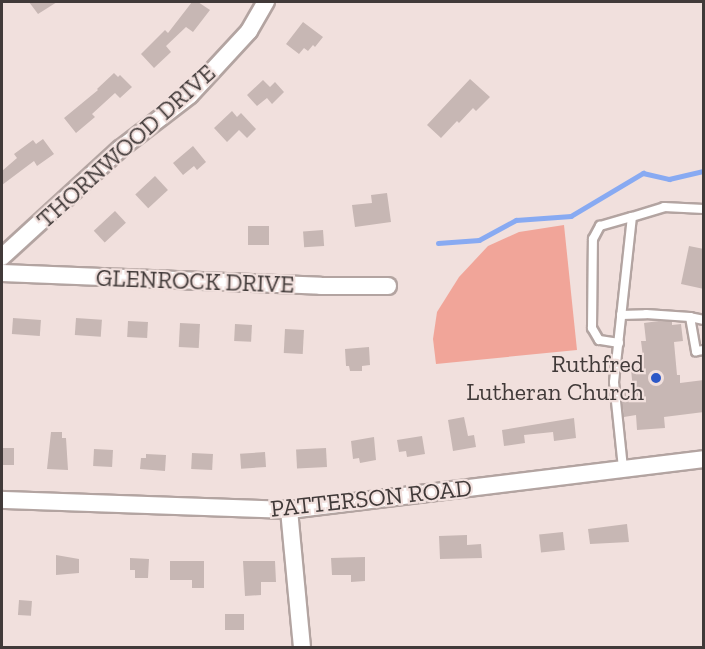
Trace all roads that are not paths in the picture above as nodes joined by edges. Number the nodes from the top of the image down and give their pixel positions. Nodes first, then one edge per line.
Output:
1 (267, 2) edge
2 (704, 208) edge
3 (632, 217) junction
4 (2, 257) edge
5 (2, 273) edge
6 (388, 286) dead end
7 (621, 315) junction
8 (690, 317) junction
9 (704, 320) edge
10 (619, 343) junction
11 (704, 350) edge
12 (704, 459) edge
13 (623, 468) junction
14 (2, 500) edge
15 (289, 510) junction
16 (302, 648) edge

1 - 4 street, THORNWOOD DRIVE
2 - 3 lane
3 - 7 lane
3 - 10 lane
5 - 6 street, GLENROCK DRIVE
7 - 8 lane
7 - 10 lane
8 - 9 lane
8 - 11 lane
10 - 13 lane
12 - 13 street, PATTERSON ROAD
13 - 15 street, PATTERSON ROAD
14 - 15 street, PATTERSON ROAD
15 - 16 street

